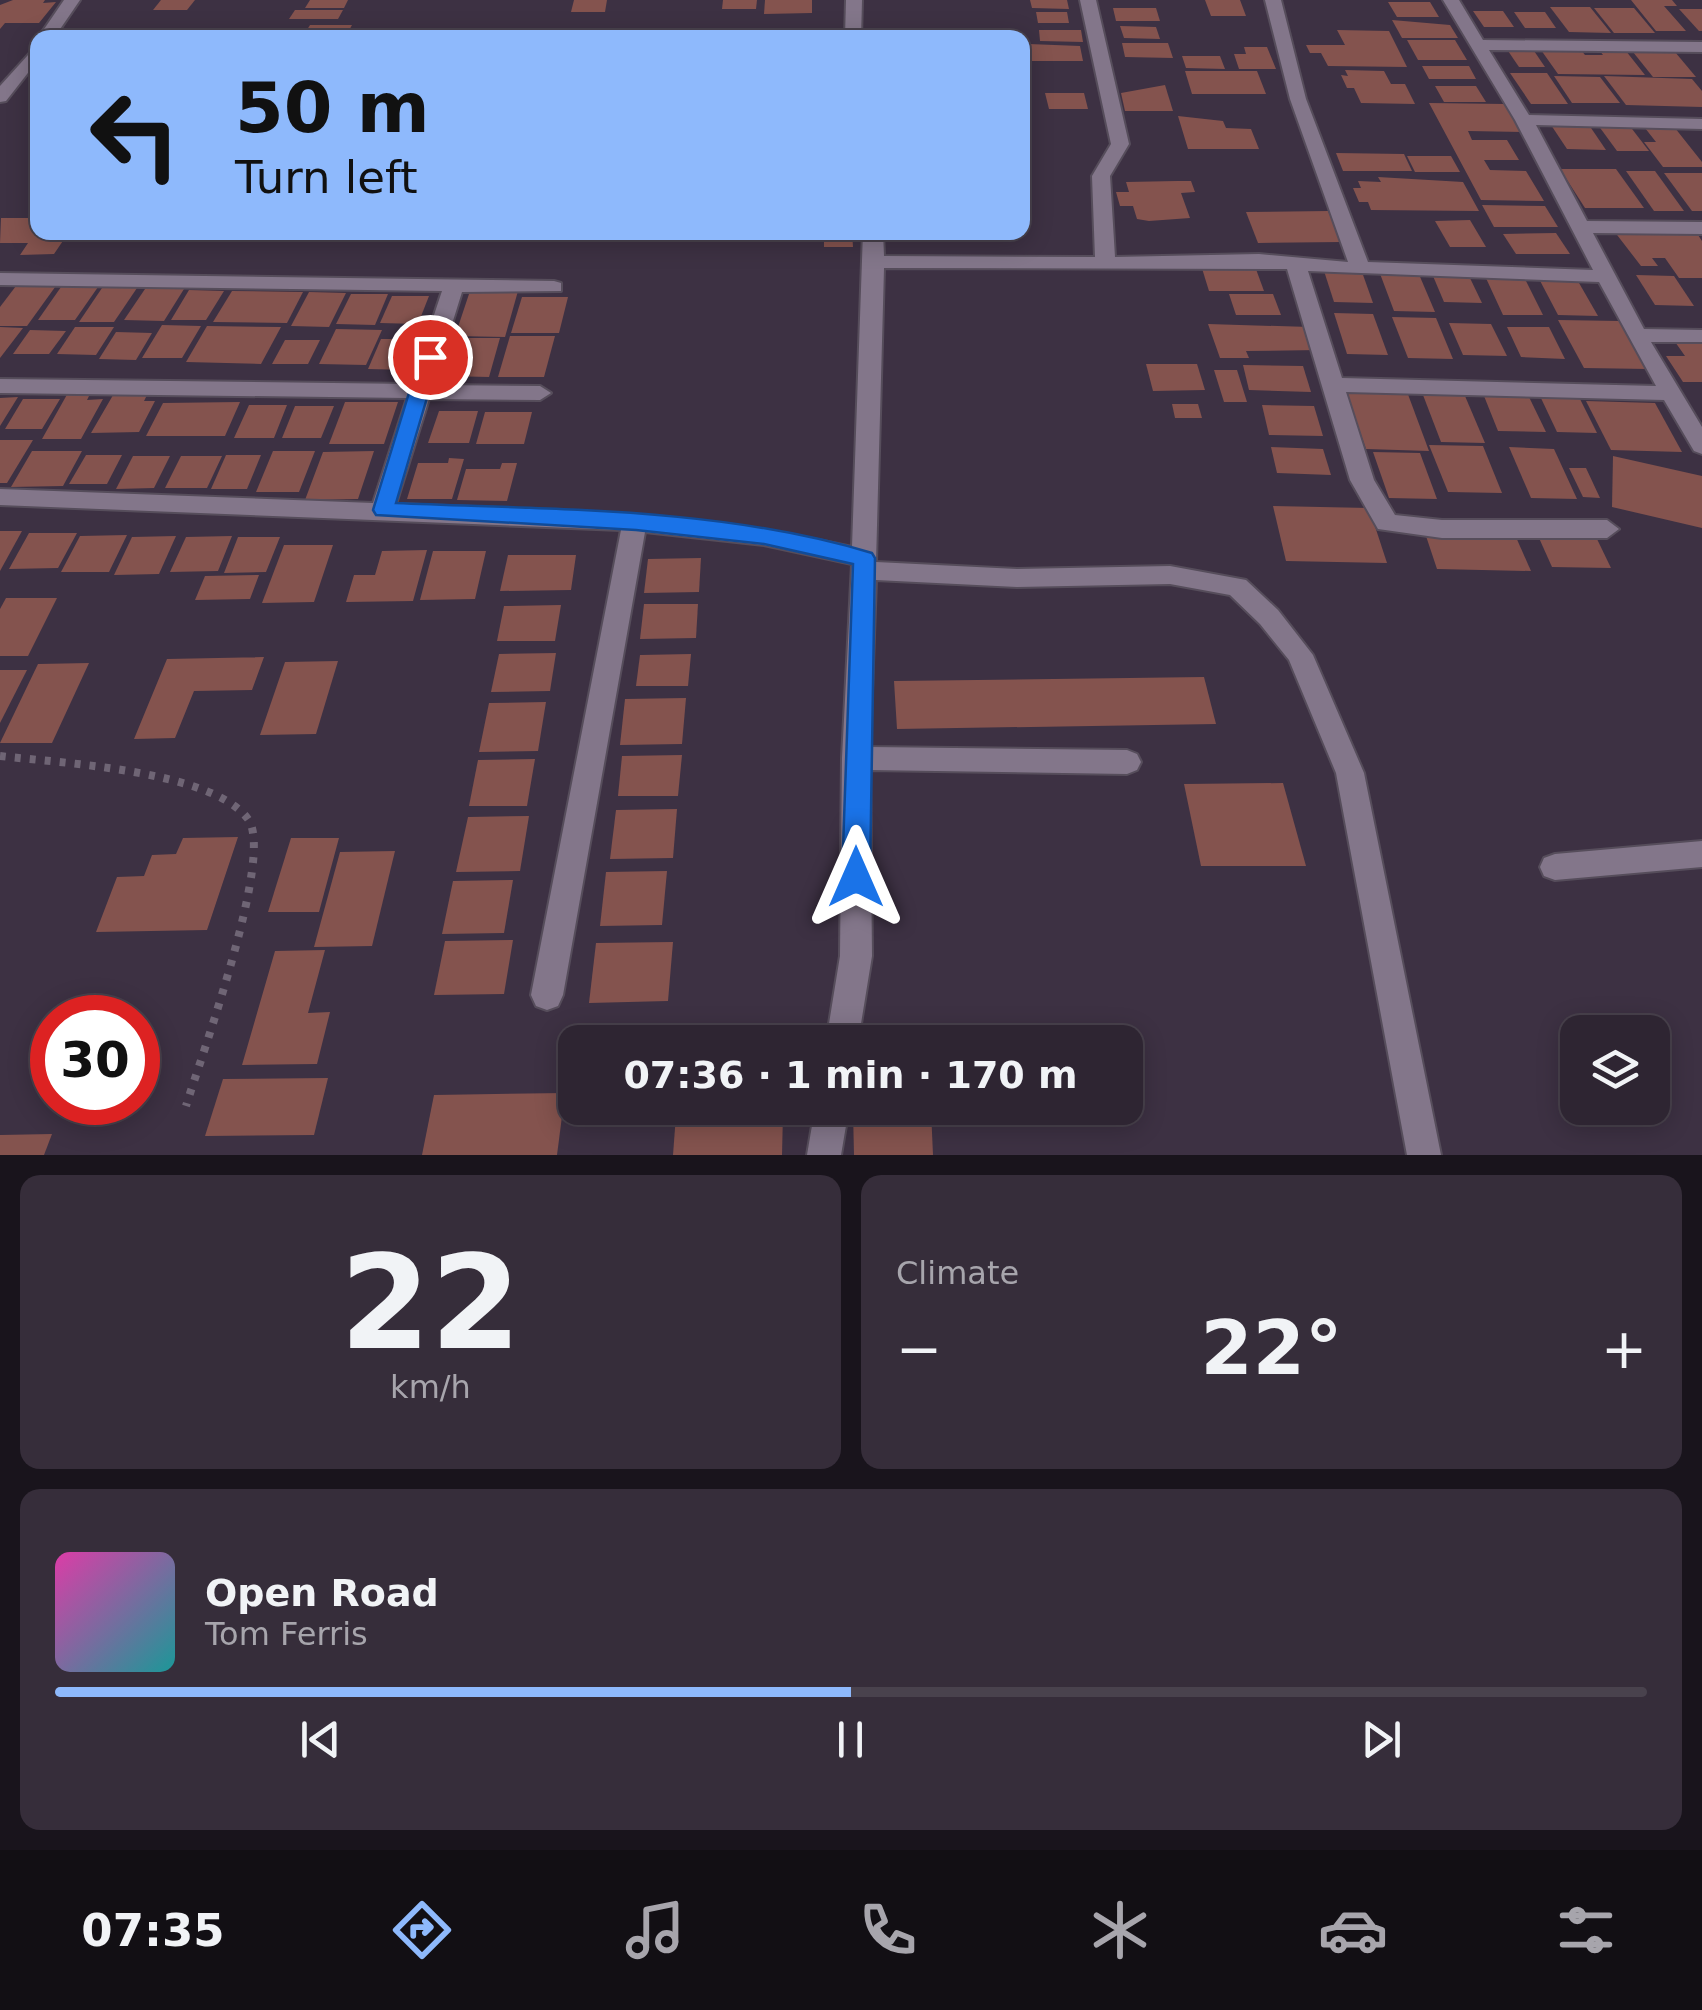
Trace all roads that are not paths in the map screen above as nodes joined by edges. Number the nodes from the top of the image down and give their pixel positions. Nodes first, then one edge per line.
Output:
1 (72, 0) edge
2 (854, 0) edge
3 (1088, 0) edge
4 (1273, 0) edge
5 (1452, 0) edge
6 (51, 30) edge
7 (853, 30) edge
8 (1476, 45) junction
9 (1702, 47) edge
10 (30, 59) edge
11 (0, 97) edge
12 (1524, 120) junction
13 (1702, 124) edge
14 (1582, 227) junction
15 (1702, 228) edge
16 (874, 240) edge
17 (1105, 260) junction
18 (874, 262) junction
19 (1295, 262) junction
20 (1360, 268) junction
21 (1606, 276) junction
22 (0, 278) edge
23 (453, 287) junction
24 (554, 287) dead end
25 (1638, 334) junction
26 (1702, 336) edge
27 (1332, 385) junction
28 (0, 386) edge
29 (418, 392) junction
30 (540, 393) dead end
31 (1669, 393) junction
32 (1702, 446) edge
33 (0, 497) edge
34 (384, 510) junction
35 (636, 522) junction
36 (1607, 529) dead end
37 (864, 564) junction
38 (856, 758) junction
39 (1128, 762) dead end
40 (1702, 854) edge
41 (1556, 867) dead end
42 (546, 995) dead end
43 (845, 1025) edge
44 (829, 1125) edge
45 (824, 1155) edge
46 (1424, 1155) edge

1 - 6 street
2 - 7 street
3 - 17 street
4 - 20 street
5 - 8 street
8 - 9 street
8 - 12 street
10 - 11 street
12 - 13 street
12 - 14 street
14 - 15 street
14 - 21 street
16 - 18 street
17 - 18 street
17 - 19 street
18 - 37 street
19 - 20 street
19 - 27 street
20 - 21 street
21 - 25 street
22 - 23 street
23 - 24 street
23 - 29 street
25 - 26 street
25 - 31 street
27 - 31 street
27 - 36 street
28 - 29 street
29 - 30 street
29 - 34 street
31 - 32 street
33 - 34 street
34 - 35 street
35 - 37 street
35 - 42 street
37 - 38 street
37 - 46 street
38 - 39 street
38 - 43 street
40 - 41 street
44 - 45 street

